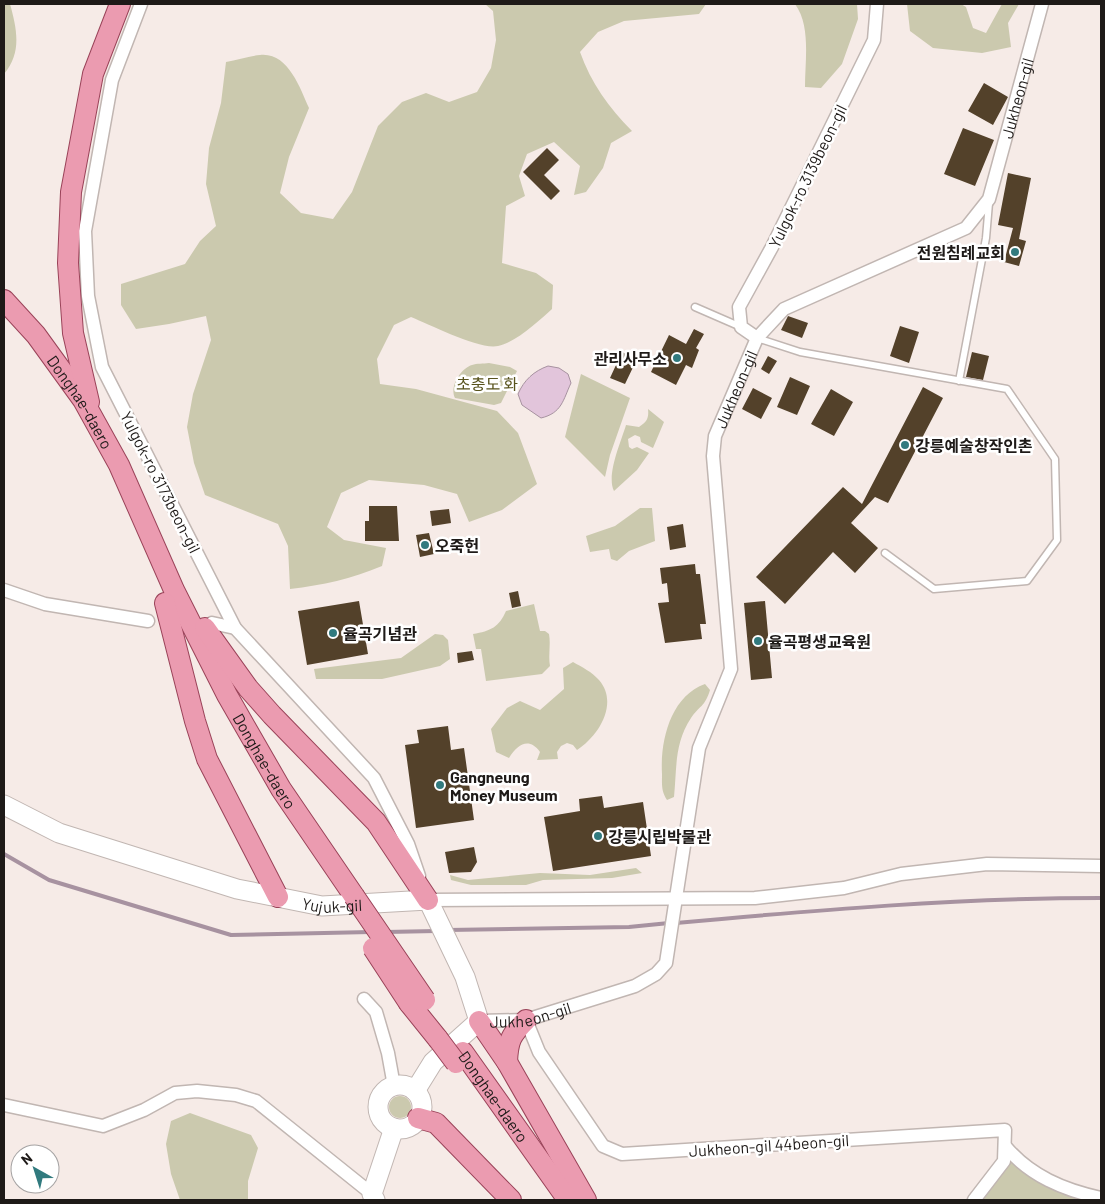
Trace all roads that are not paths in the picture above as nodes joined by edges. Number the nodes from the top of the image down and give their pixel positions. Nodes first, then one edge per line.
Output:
1 (120, 4) edge
2 (141, 4) edge
3 (877, 4) edge
4 (1042, 4) edge
5 (989, 199) junction
6 (4, 300) edge
7 (695, 307) dead end
8 (4, 318) edge
9 (740, 327) junction
10 (758, 338) junction
11 (959, 380) junction
12 (94, 420) junction
13 (884, 553) dead end
14 (168, 575) junction
15 (4, 590) edge
16 (165, 603) junction
17 (148, 621) dead end
18 (212, 623) dead end
19 (235, 628) junction
20 (4, 805) edge
21 (1101, 866) edge
22 (278, 897) junction
23 (347, 897) junction
24 (428, 900) junction
25 (676, 904) junction
26 (364, 998) dead end
27 (480, 1020) junction
28 (526, 1020) junction
29 (460, 1058) junction
30 (507, 1062) junction
31 (394, 1086) junction
32 (415, 1091) junction
33 (4, 1105) edge
34 (418, 1118) junction
35 (394, 1128) junction
36 (1005, 1146) junction
37 (373, 1197) edge
38 (1101, 1198) edge
39 (511, 1200) edge
40 (553, 1200) edge
41 (568, 1200) edge
42 (586, 1200) edge
43 (974, 1200) edge

1 - 12 main road
2 - 19 street, Yulgok-ro 3173beon-gil
3 - 9 street, Yulgok-ro 3139beon-gil
4 - 5 street, Jukheon-gil
5 - 10 street, Jukheon-gil
5 - 11 lane
6 - 12 main road, Donghae-daero
7 - 9 lane
8 - 16 main road, Donghae-daero
9 - 10 street
10 - 11 lane
10 - 25 street, Jukheon-gil
11 - 13 lane
12 - 14 main road, Donghae-daero
14 - 23 main road, Donghae-daero
14 - 24 main road
15 - 17 street
16 - 22 main road
16 - 23 main road, Donghae-daero
18 - 19 street
19 - 24 street, Yulgok-ro 3173beon-gil
20 - 22 street, Yujuk-gil
21 - 25 street, Yujuk-gil
22 - 24 street, Yujuk-gil
23 - 29 main road, Donghae-daero, bridge
24 - 25 street, Yujuk-gil
24 - 27 street
25 - 28 street, Jukheon-gil
26 - 31 street
27 - 28 street, Jukheon-gil
27 - 30 main road
27 - 32 street, Jukheon-gil
28 - 30 main road
28 - 36 street, Jukheon-gil 44beon-gil
29 - 40 main road, Donghae-daero
29 - 41 main road, Donghae-daero
30 - 42 main road
31 - 32 street
31 - 35 street
32 - 34 street
33 - 37 street
34 - 35 street
34 - 39 main road
35 - 37 street
36 - 38 street
36 - 43 street

